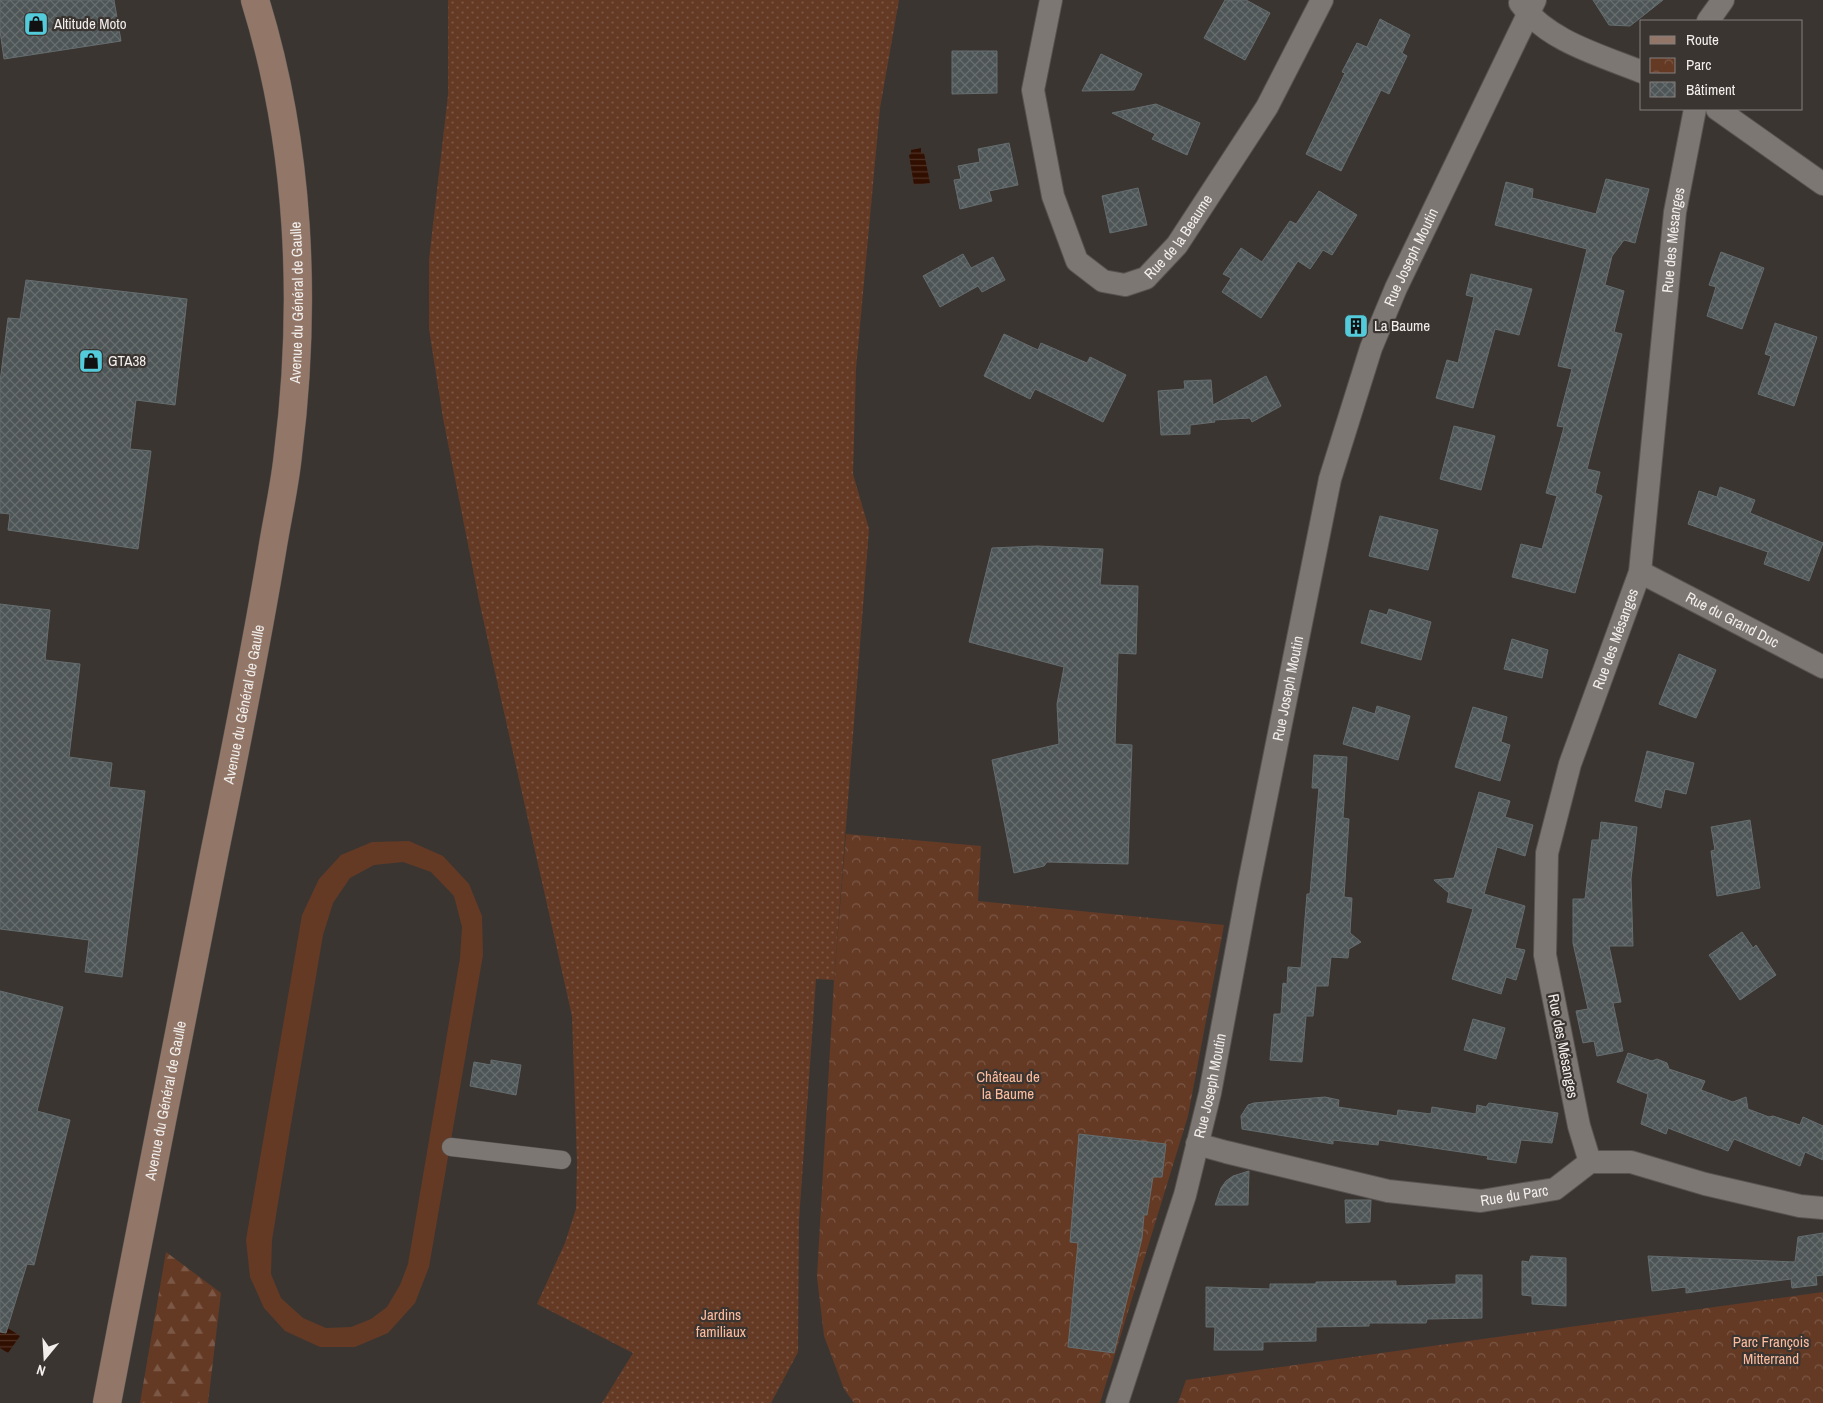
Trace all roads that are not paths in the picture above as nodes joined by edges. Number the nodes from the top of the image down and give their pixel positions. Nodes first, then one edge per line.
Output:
1 (254, 0) edge
2 (1051, 0) edge
3 (1322, 0) edge
4 (1722, 0) edge
5 (1528, 5) edge
6 (1709, 20) edge
7 (1640, 71) edge
8 (1695, 110) edge
9 (1718, 110) edge
10 (1823, 184) edge
11 (1640, 572) junction
12 (1823, 667) edge
13 (1197, 1144) junction
14 (451, 1147) dead end
15 (562, 1160) dead end
16 (1590, 1162) junction
17 (1823, 1208) edge
18 (106, 1403) edge
19 (1117, 1403) edge

1 - 18 main road, Avenue du Général de Gaulle
2 - 3 street, Rue de la Beaume
4 - 6 street
5 - 7 street
5 - 13 street, Rue Joseph Moutin
8 - 11 street, Rue des Mésanges
9 - 10 street
11 - 12 street, Rue du Grand Duc
11 - 16 street, Rue des Mésanges
13 - 16 street, Rue du Parc
13 - 19 street, Rue Joseph Moutin
14 - 15 street
16 - 17 street

